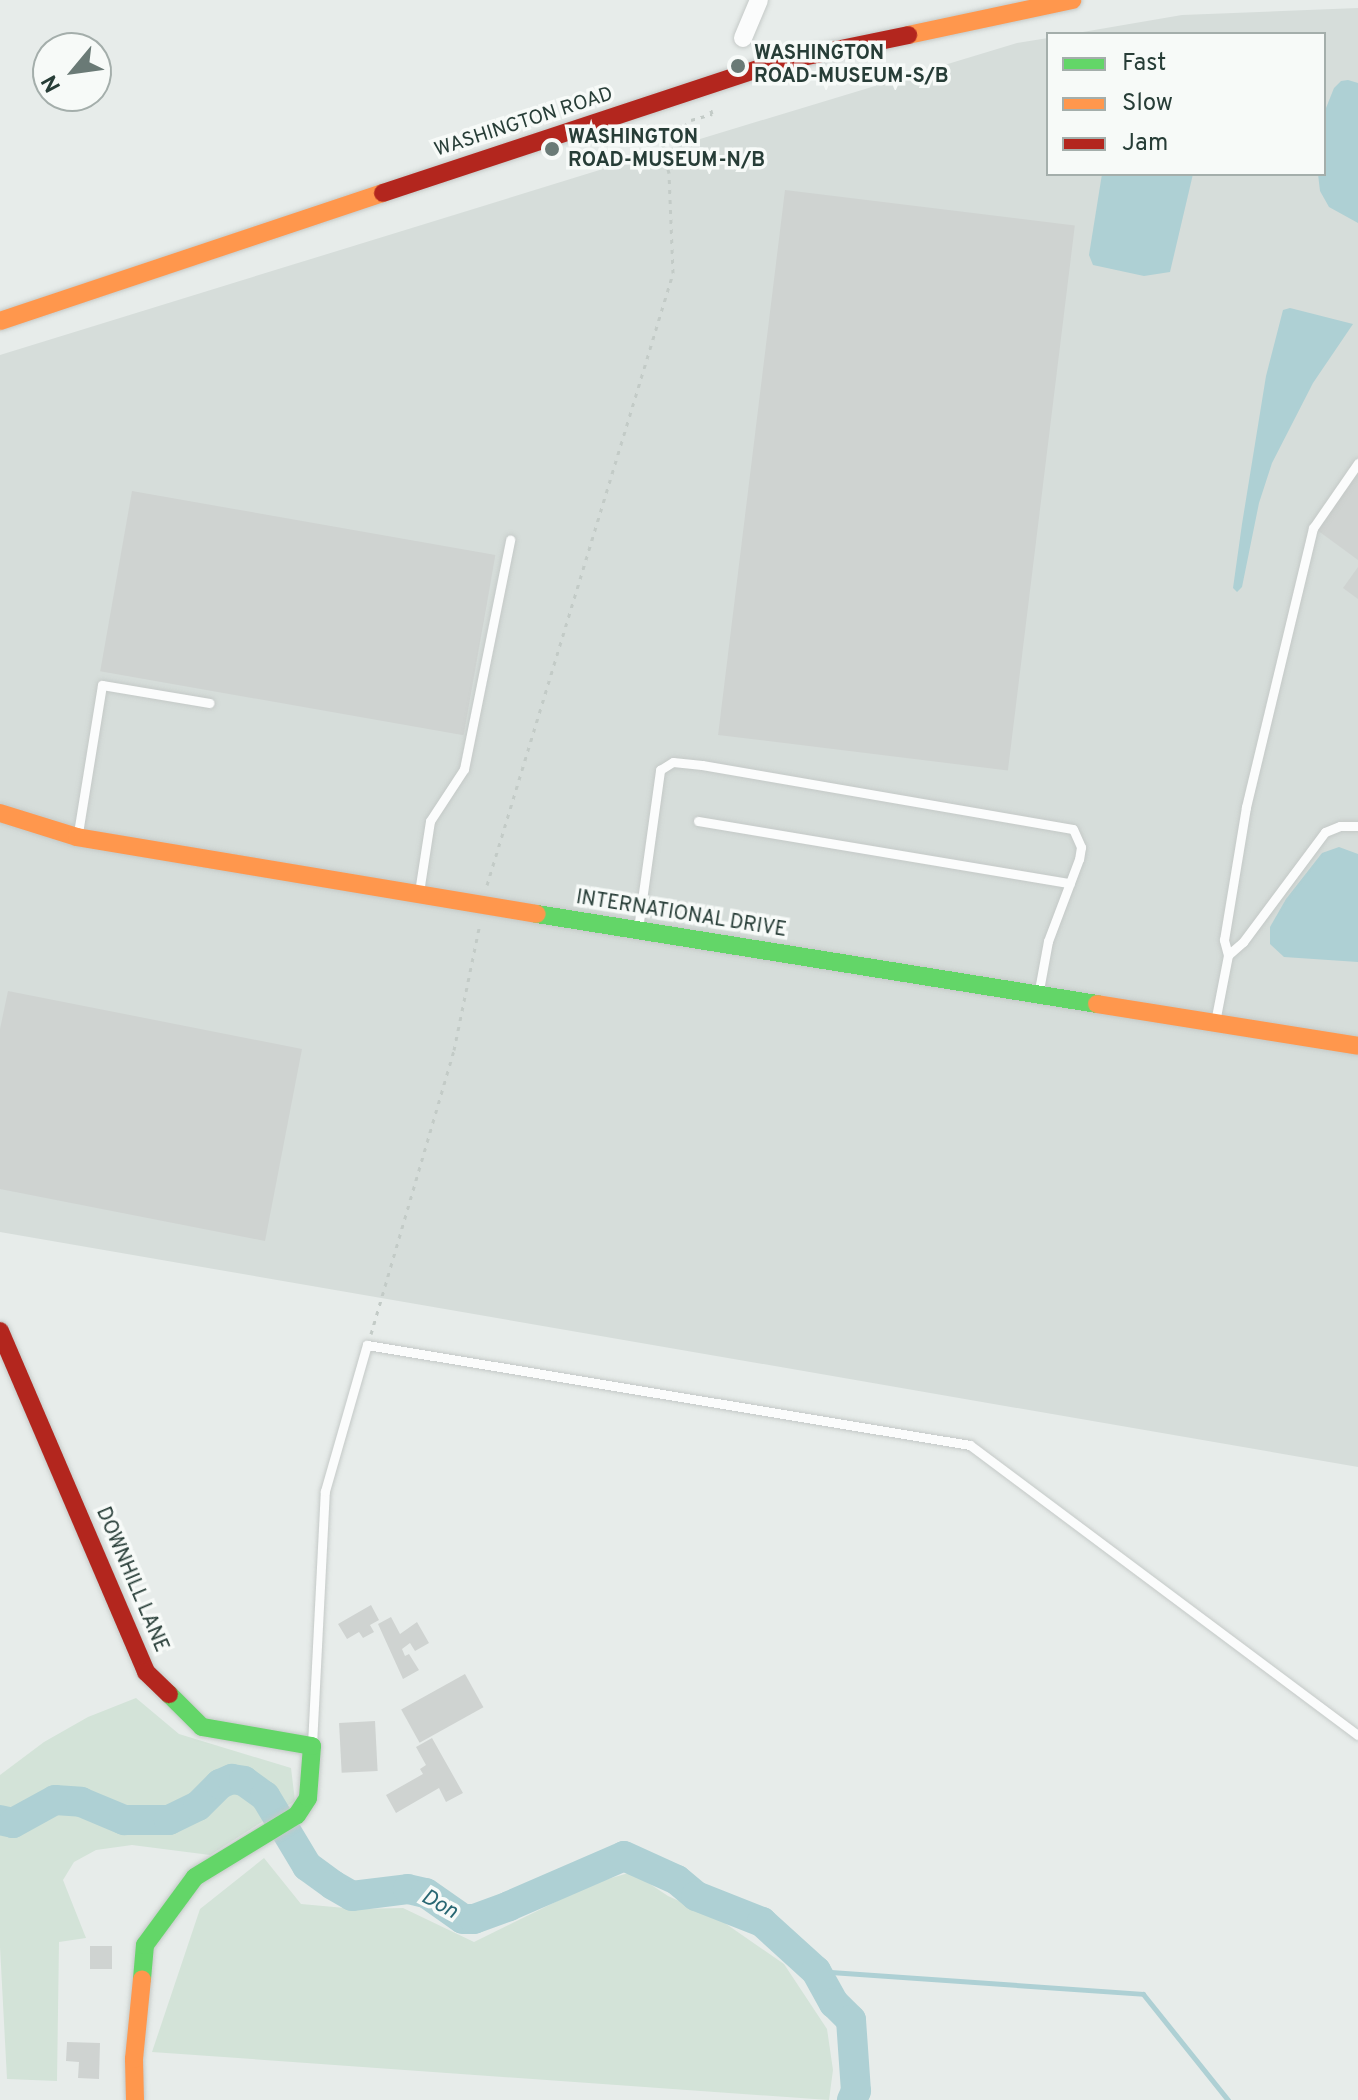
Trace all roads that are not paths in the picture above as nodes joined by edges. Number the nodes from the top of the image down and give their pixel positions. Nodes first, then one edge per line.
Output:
1 (759, 0) edge
2 (1072, 0) edge
3 (743, 38) dead end
4 (0, 321) edge
5 (1358, 463) edge
6 (510, 540) dead end
7 (210, 703) dead end
8 (0, 813) edge
9 (698, 821) dead end
10 (1358, 826) edge
11 (77, 837) junction
12 (1070, 883) junction
13 (418, 895) junction
14 (638, 929) junction
15 (1228, 955) junction
16 (1039, 995) junction
17 (1214, 1026) junction
18 (1358, 1046) edge
19 (0, 1331) edge
20 (1358, 1735) edge
21 (312, 1746) junction
22 (135, 2100) edge

1 - 3 street
2 - 4 street, WASHINGTON ROAD
5 - 15 lane
6 - 13 lane
7 - 11 lane
8 - 11 street, INTERNATIONAL DRIVE
9 - 12 lane
10 - 15 lane
11 - 13 street, INTERNATIONAL DRIVE
12 - 14 lane
12 - 16 lane
13 - 14 street, INTERNATIONAL DRIVE
14 - 16 street, INTERNATIONAL DRIVE
15 - 17 lane
16 - 17 street, INTERNATIONAL DRIVE
17 - 18 street, INTERNATIONAL DRIVE
19 - 21 street, DOWNHILL LANE
20 - 21 lane
21 - 22 street

